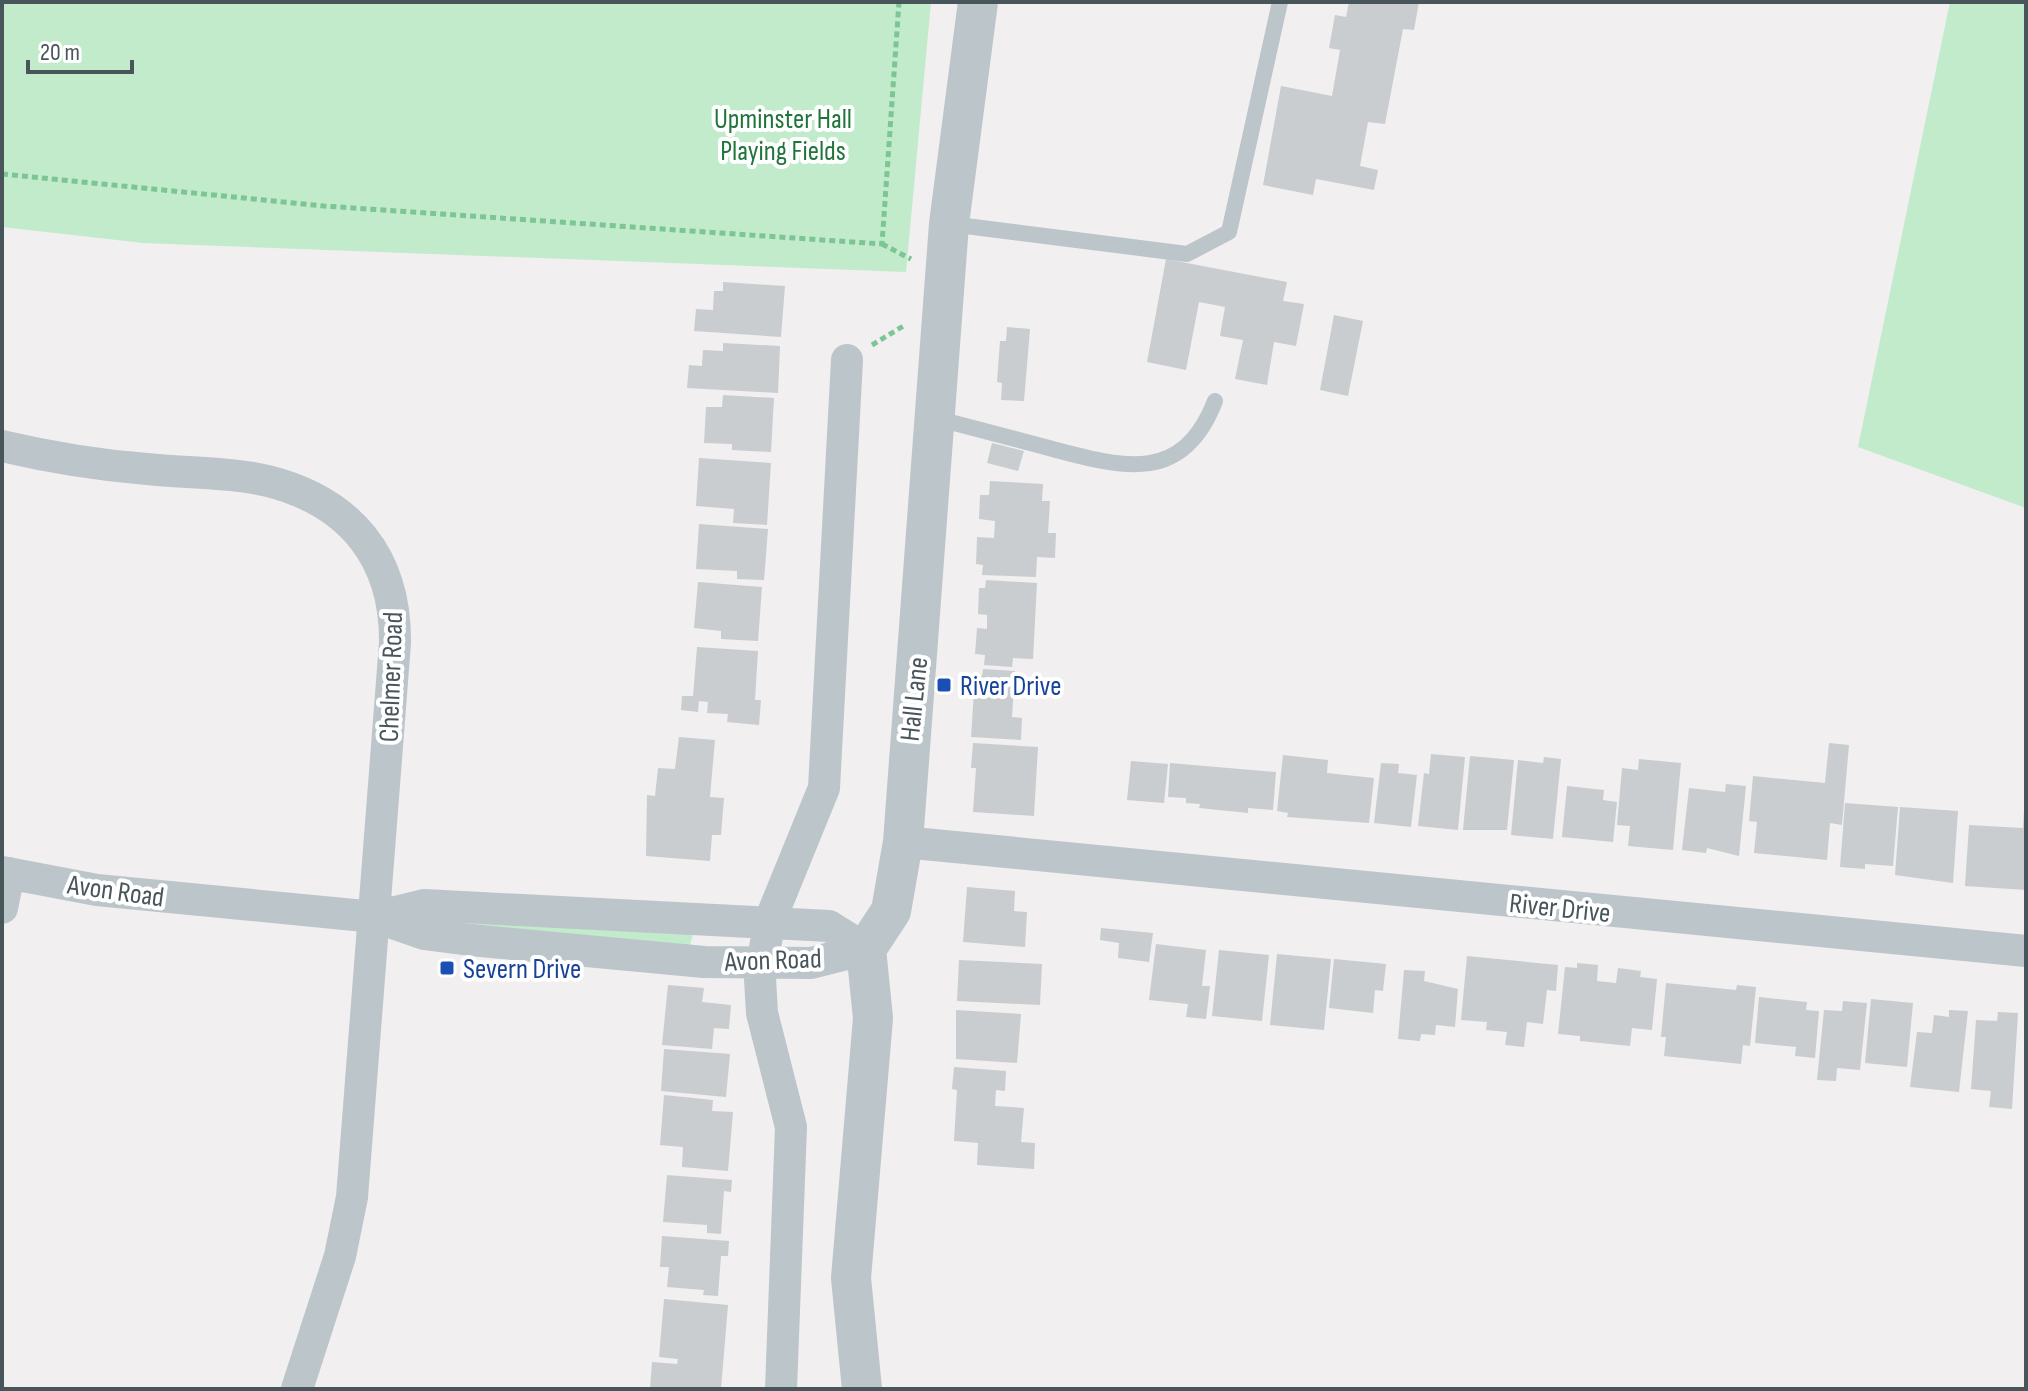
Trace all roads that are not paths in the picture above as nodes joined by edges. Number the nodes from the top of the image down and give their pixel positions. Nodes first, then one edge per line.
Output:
1 (978, 2) edge
2 (1280, 2) edge
3 (949, 224) junction
4 (847, 360) road end
5 (1215, 401) dead end
6 (935, 418) junction
7 (2, 446) edge
8 (903, 842) junction
9 (6, 872) edge
10 (2, 908) edge
11 (375, 917) junction
12 (769, 923) junction
13 (866, 949) junction
14 (2026, 951) edge
15 (764, 962) junction
16 (297, 1389) edge
17 (781, 1389) edge
18 (862, 1389) edge

1 - 3 street, Hall Lane
2 - 3 lane
3 - 6 street, Hall Lane
4 - 12 street
5 - 6 lane
6 - 8 street, Hall Lane
7 - 11 street, Chelmer Road
8 - 13 street, Hall Lane
8 - 14 street, River Drive
9 - 10 street
9 - 11 street, Avon Road
11 - 12 street, Avon Road
11 - 15 street, Avon Road
11 - 16 street
12 - 13 street, Avon Road
12 - 15 street
13 - 15 street, Avon Road
13 - 18 street
15 - 17 street

